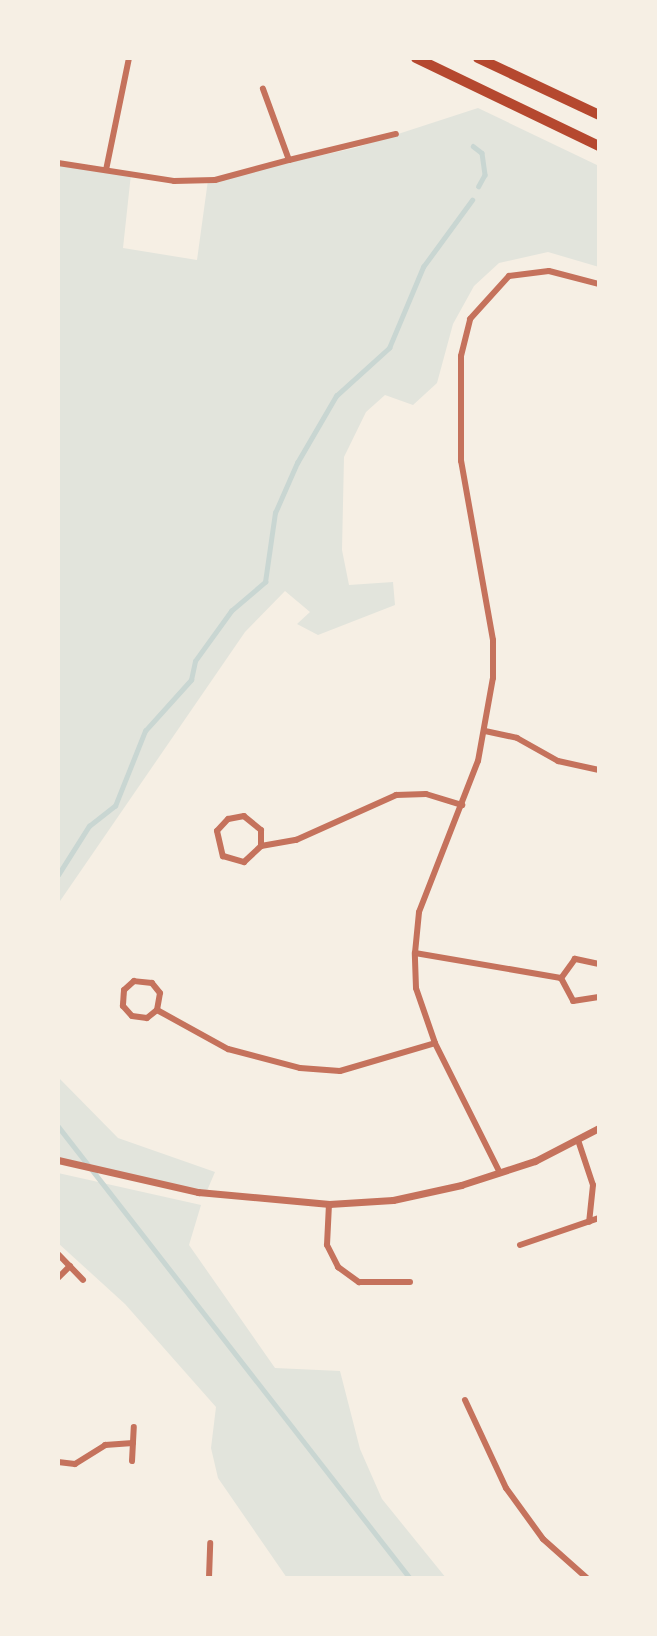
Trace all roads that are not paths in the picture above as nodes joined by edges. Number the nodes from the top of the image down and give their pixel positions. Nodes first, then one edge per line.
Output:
1 (129, 58) edge
2 (416, 58) edge
3 (478, 58) edge
4 (262, 89) dead end
5 (599, 116) edge
6 (396, 134) dead end
7 (599, 146) edge
8 (289, 160) junction
9 (58, 163) edge
10 (106, 170) junction
11 (599, 284) edge
12 (485, 731) junction
13 (599, 770) edge
14 (462, 804) junction
15 (261, 846) junction
16 (415, 953) junction
17 (599, 964) edge
18 (561, 978) junction
19 (599, 997) edge
20 (157, 1010) junction
21 (435, 1043) junction
22 (599, 1128) edge
23 (578, 1140) junction
24 (58, 1160) edge
25 (500, 1173) junction
26 (329, 1204) junction
27 (599, 1218) edge
28 (589, 1222) junction
29 (520, 1245) dead end
30 (58, 1254) edge
31 (70, 1266) junction
32 (58, 1278) edge
33 (83, 1280) dead end
34 (410, 1282) dead end
35 (466, 1399) dead end
36 (134, 1427) dead end
37 (133, 1443) junction
38 (132, 1461) dead end
39 (58, 1462) edge
40 (210, 1543) dead end
41 (209, 1578) edge
42 (587, 1578) edge

1 - 10 street
2 - 7 highway
3 - 5 highway
4 - 8 street
6 - 8 street
8 - 10 street
9 - 10 street
11 - 12 street
12 - 13 street
12 - 14 street
14 - 15 street
14 - 16 street
15 - 15 street
16 - 18 street
16 - 21 street
17 - 18 street
18 - 19 street
20 - 20 street
20 - 21 street
21 - 25 street
22 - 23 street
23 - 25 street
23 - 28 street
24 - 26 street
25 - 26 street
26 - 34 street
27 - 28 street
28 - 29 street
30 - 31 street
31 - 32 street
31 - 33 street
35 - 42 street
36 - 37 street
37 - 38 street
37 - 39 street
40 - 41 street

